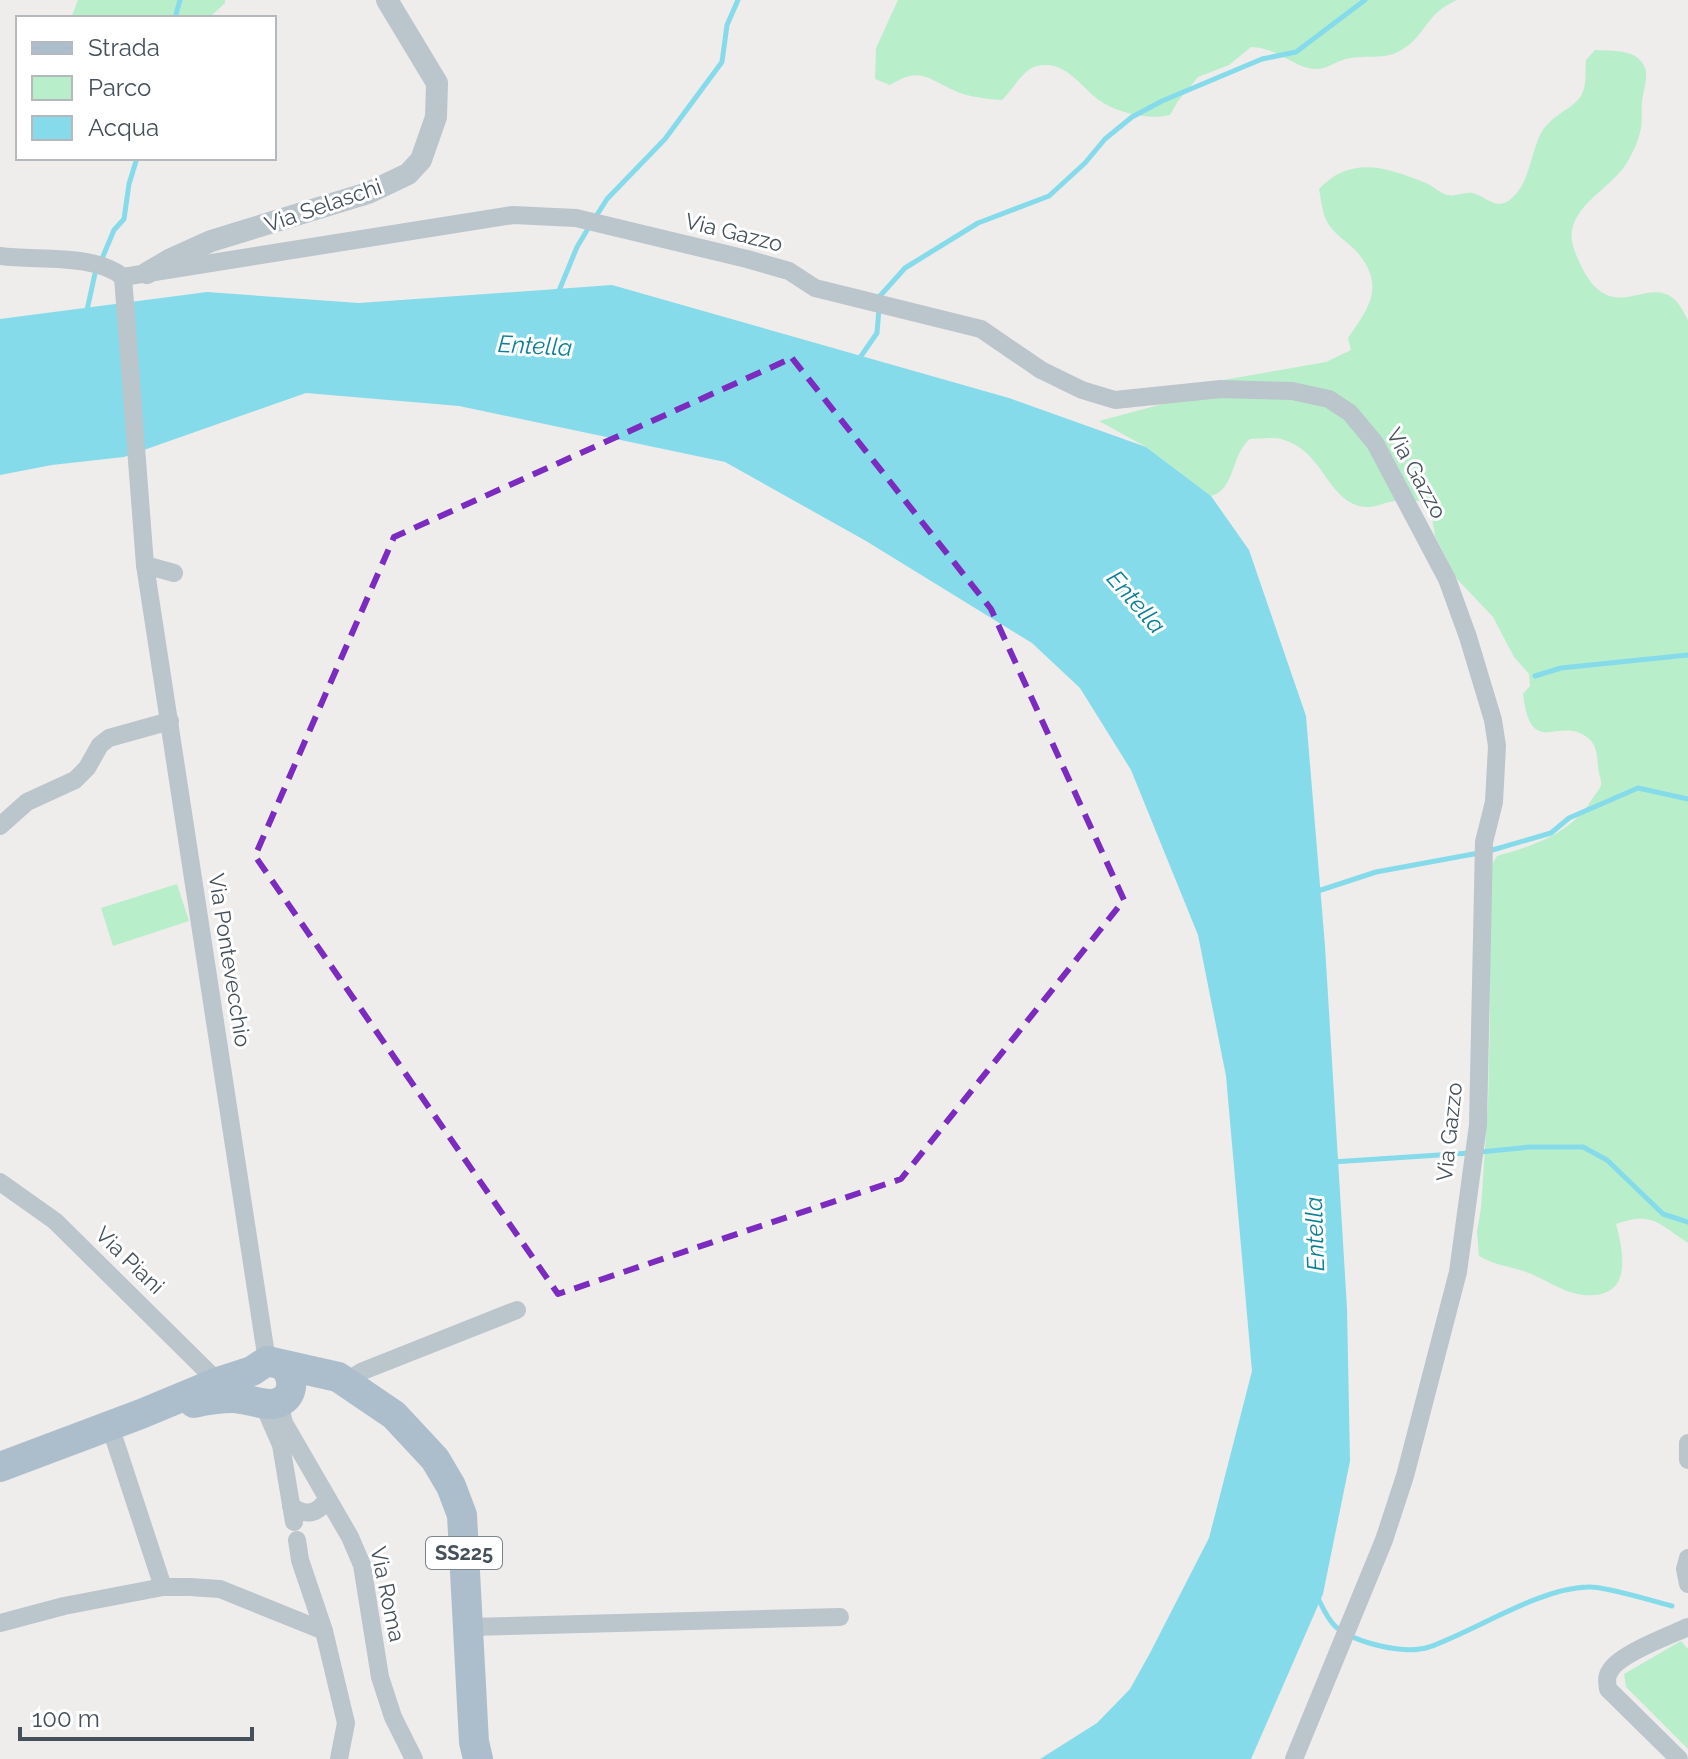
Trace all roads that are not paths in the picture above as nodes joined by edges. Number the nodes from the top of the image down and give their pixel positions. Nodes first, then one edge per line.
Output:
1 (387, 0) edge
2 (0, 256) edge
3 (147, 273) junction
4 (122, 281) junction
5 (145, 562) junction
6 (174, 573) dead end
7 (170, 721) junction
8 (0, 826) edge
9 (0, 1182) edge
10 (517, 1310) dead end
11 (218, 1382) junction
12 (270, 1385) junction
13 (359, 1389) junction
14 (141, 1414) junction
15 (110, 1426) junction
16 (1688, 1443) edge
17 (1688, 1460) edge
18 (0, 1467) edge
19 (327, 1498) junction
20 (294, 1523) junction
21 (1688, 1558) edge
22 (1688, 1584) edge
23 (163, 1587) junction
24 (840, 1617) dead end
25 (0, 1623) edge
26 (469, 1627) junction
27 (1688, 1627) edge
28 (324, 1631) junction
29 (474, 1753) edge
30 (339, 1759) edge
31 (414, 1759) edge
32 (1294, 1759) edge
33 (1679, 1759) edge

1 - 3 street, Via Selaschi
2 - 4 street
3 - 4 street, Via Gazzo
3 - 32 street, Via Gazzo
4 - 5 street, Via Pontevecchio
5 - 6 street
5 - 7 street, Via Pontevecchio
7 - 8 street
7 - 12 street, Via Pontevecchio
9 - 11 street, Via Piani
10 - 13 street
11 - 12 main road, SS225
11 - 14 main road, SS225
12 - 13 main road, SS225
12 - 14 main road, SS225
12 - 19 street, Via Roma
12 - 20 street
13 - 26 main road, SS225
14 - 15 main road, SS225
15 - 18 main road, SS225
15 - 23 street
16 - 17 street
19 - 20 street
19 - 31 street, Via Roma
20 - 28 street
21 - 22 street
23 - 25 street
23 - 28 street
24 - 26 street
26 - 29 main road, SS225
27 - 33 street
28 - 30 street

